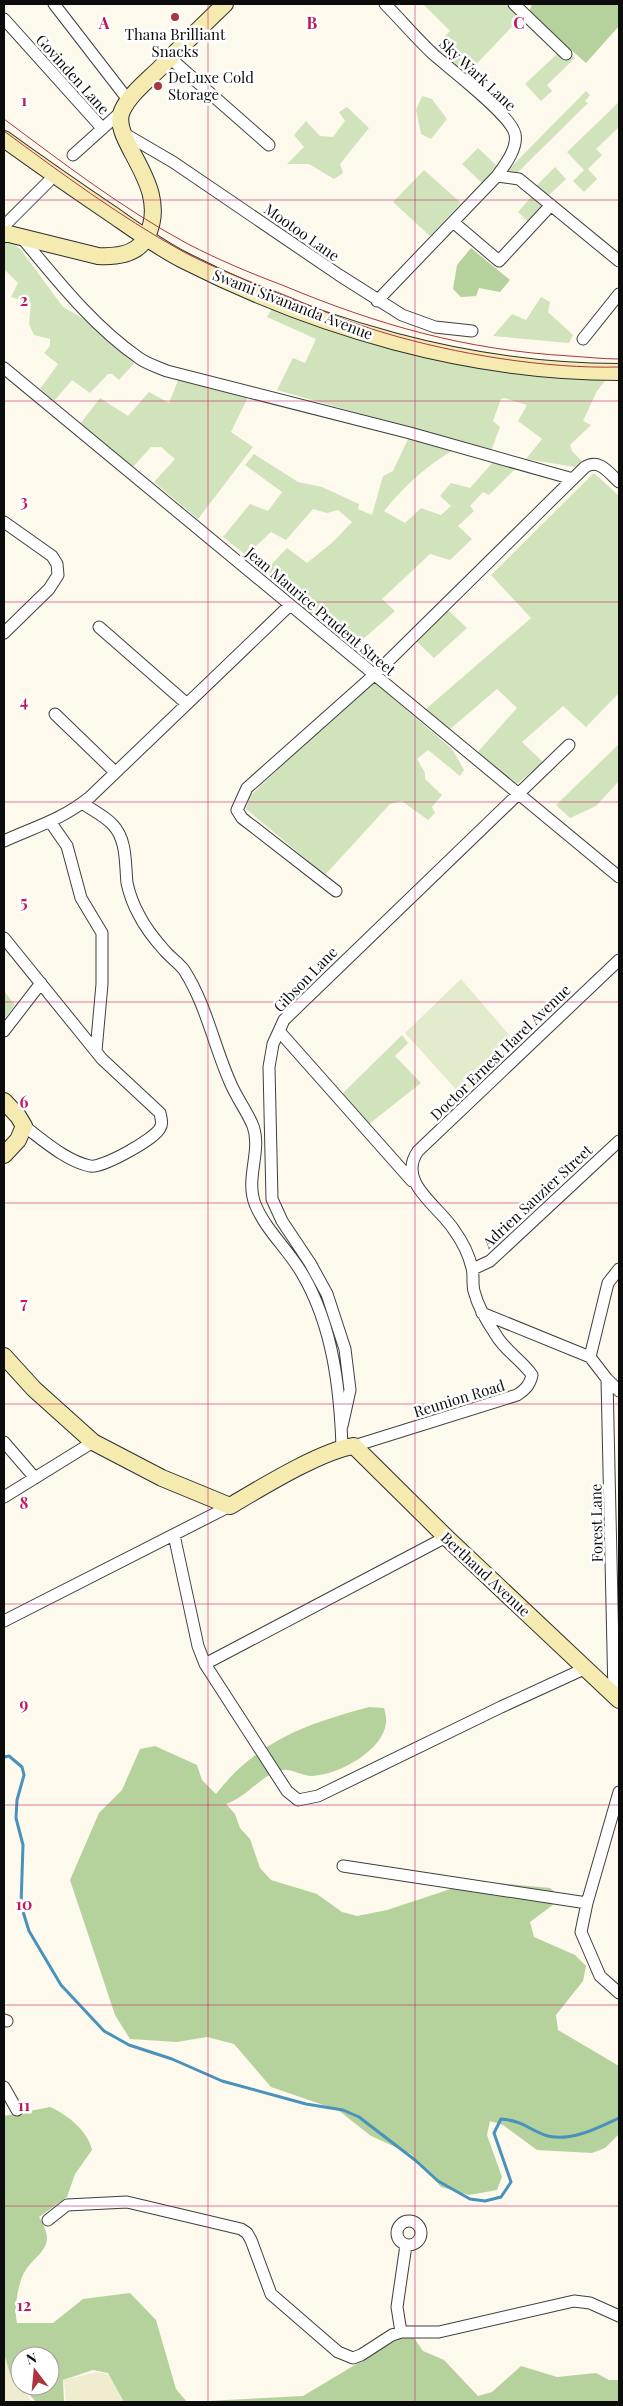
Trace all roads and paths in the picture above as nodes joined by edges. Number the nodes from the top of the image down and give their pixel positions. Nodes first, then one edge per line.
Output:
1 (54, 4) edge
2 (225, 4) edge
3 (385, 4) edge
4 (514, 4) edge
5 (4, 19) edge
6 (566, 54) dead end
7 (170, 58) junction
8 (126, 106) junction
9 (102, 128) junction
10 (124, 134) junction
11 (4, 139) edge
12 (269, 145) dead end
13 (73, 155) dead end
14 (497, 176) junction
15 (49, 181) dead end
16 (551, 205) junction
17 (452, 222) junction
18 (4, 226) edge
19 (4, 234) edge
20 (22, 238) junction
21 (146, 238) junction
22 (619, 261) edge
23 (619, 294) edge
24 (377, 301) junction
25 (472, 331) dead end
26 (583, 339) dead end
27 (4, 368) edge
28 (619, 372) edge
29 (573, 479) junction
30 (619, 482) edge
31 (4, 522) edge
32 (290, 605) junction
33 (99, 627) dead end
34 (4, 634) edge
35 (374, 675) junction
36 (187, 704) junction
37 (55, 714) dead end
38 (569, 745) dead end
39 (115, 772) junction
40 (518, 795) junction
41 (82, 803) junction
42 (51, 822) junction
43 (4, 841) edge
44 (619, 877) edge
45 (336, 891) dead end
46 (4, 938) edge
47 (619, 960) edge
48 (41, 983) junction
49 (4, 1031) edge
50 (279, 1031) junction
51 (96, 1051) junction
52 (4, 1101) edge
53 (24, 1126) junction
54 (619, 1141) edge
55 (4, 1155) edge
56 (412, 1177) junction
57 (473, 1269) junction
58 (619, 1269) edge
59 (481, 1312) junction
60 (4, 1356) edge
61 (590, 1357) junction
62 (607, 1379) junction
63 (619, 1391) edge
64 (342, 1426) junction
65 (4, 1442) edge
66 (93, 1442) junction
67 (348, 1447) junction
68 (35, 1478) junction
69 (4, 1497) edge
70 (230, 1506) junction
71 (616, 1524) edge
72 (174, 1535) junction
73 (446, 1537) junction
74 (4, 1621) edge
75 (205, 1664) junction
76 (586, 1668) junction
77 (617, 1697) edge
78 (619, 1792) edge
79 (342, 1866) dead end
80 (587, 1903) junction
81 (619, 1993) edge
82 (4, 2087) edge
83 (17, 2110) dead end
84 (48, 2220) dead end
85 (406, 2245) dead end
86 (619, 2316) edge
87 (401, 2332) junction

1 - 8 street
2 - 7 street
3 - 14 street, Sky Wark Lane
4 - 6 street
5 - 9 street, Govinden Lane
7 - 8 street
7 - 12 street
8 - 9 street, Govinden Lane
8 - 10 street
9 - 13 street
10 - 21 street
10 - 24 street, Mootoo Lane
11 - 21 street, Swami Sivananda Avenue
14 - 16 street
14 - 17 street, Sky Wark Lane
15 - 18 street
16 - 17 street
16 - 22 street
17 - 24 street, Sky Wark Lane
19 - 20 street
20 - 21 street
20 - 29 street
21 - 28 street, Swami Sivananda Avenue
23 - 26 street
24 - 25 street, Mootoo Lane
27 - 32 street, Jean Maurice Prudent Street
29 - 30 street
29 - 35 street
31 - 34 street
32 - 35 street, Jean Maurice Prudent Street
32 - 36 street
33 - 36 street
35 - 40 street, Jean Maurice Prudent Street
35 - 45 street
36 - 39 street
37 - 39 street
38 - 40 street, Gibson Lane
39 - 41 street
40 - 44 street, Jean Maurice Prudent Street
40 - 50 street, Gibson Lane
41 - 42 street
41 - 64 street
42 - 43 street
42 - 51 street
46 - 48 street
47 - 56 street, Doctor Ernest Harel Avenue
48 - 49 street
48 - 51 street
50 - 56 street, Reunion Road
50 - 64 street, Gibson Lane
51 - 53 street
52 - 53 street
53 - 55 street
54 - 57 street, Adrien Sauzier Street
56 - 57 street, Reunion Road
57 - 59 street, Reunion Road
58 - 61 street
59 - 61 street
59 - 67 street, Reunion Road
60 - 66 street
61 - 62 street
62 - 63 street
62 - 71 street, Forest Lane
64 - 67 street
65 - 68 street
66 - 68 street
66 - 70 street
67 - 70 street
67 - 73 street, Berthaud Avenue
68 - 69 street
70 - 72 street
71 - 77 street, Forest Lane
72 - 74 street
72 - 75 street
73 - 75 street
73 - 76 street, Berthaud Avenue
75 - 76 street
76 - 77 street, Berthaud Avenue
78 - 80 street
79 - 80 street
80 - 81 street
82 - 83 street
84 - 87 street
85 - 87 street
86 - 87 street

